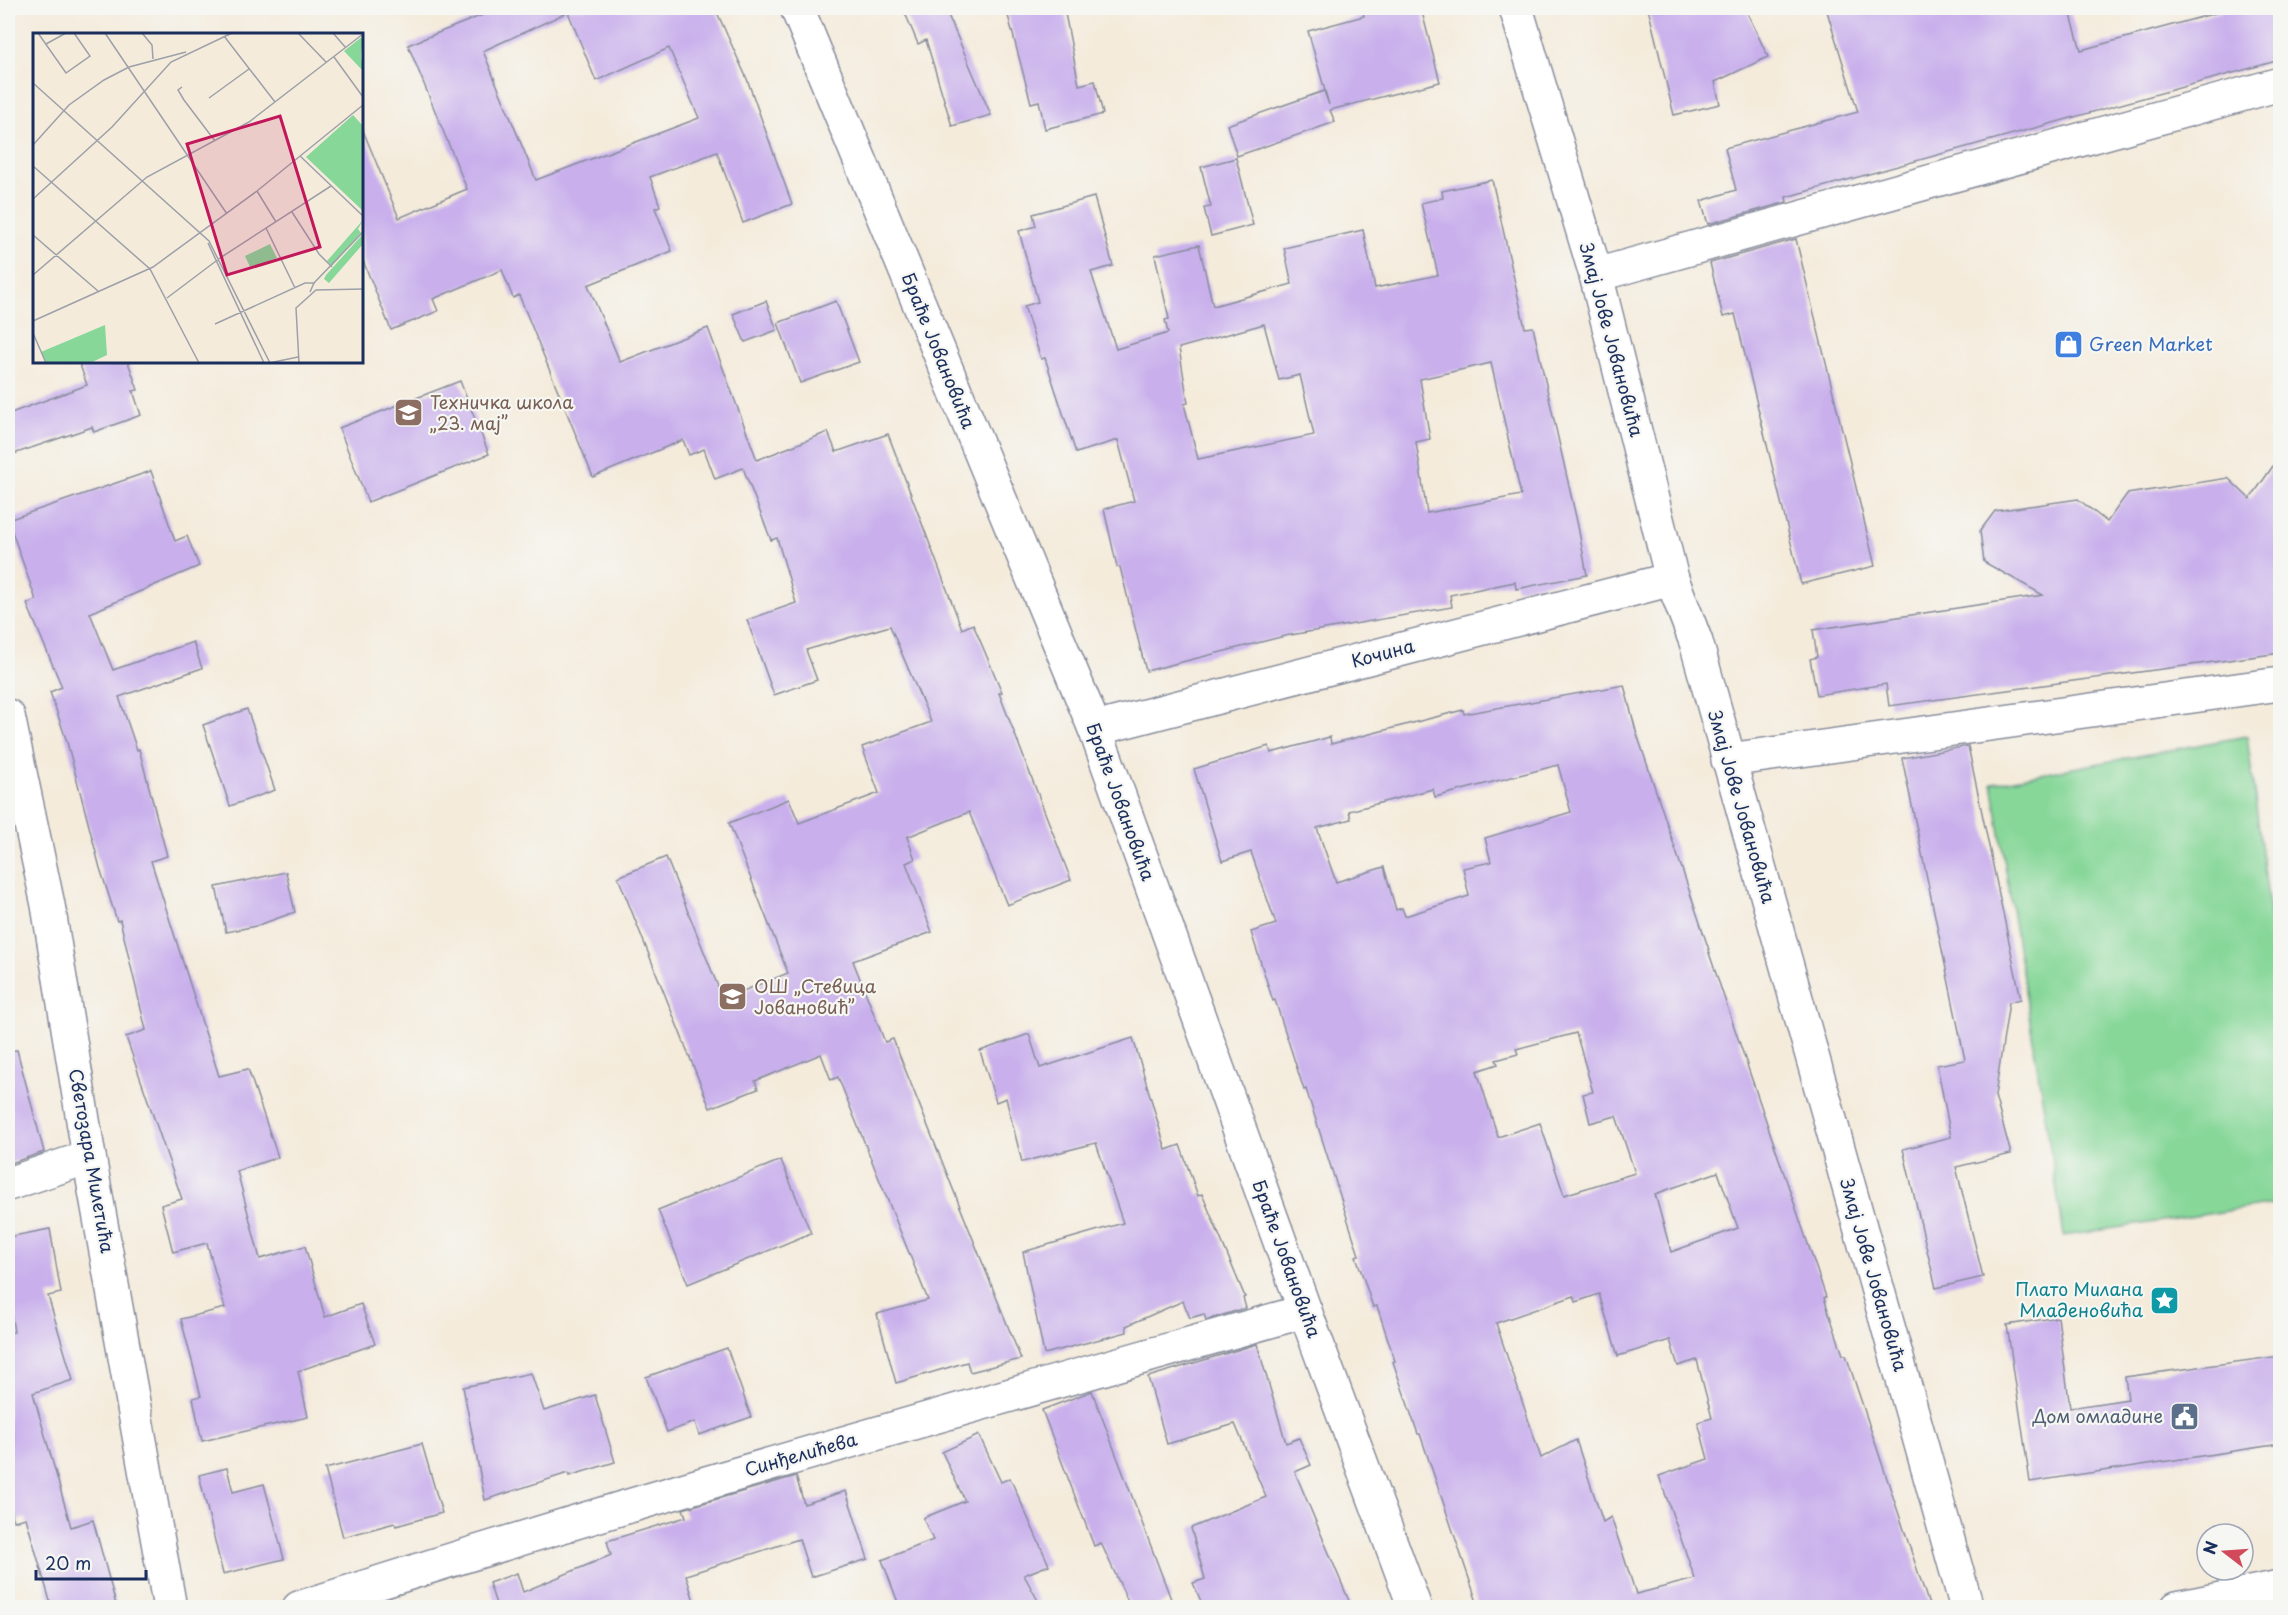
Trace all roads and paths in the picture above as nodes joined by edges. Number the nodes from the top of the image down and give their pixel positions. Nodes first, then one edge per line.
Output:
1 (797, 8) edge
2 (1516, 8) edge
3 (2280, 84) edge
4 (1596, 275) junction
5 (1672, 579) junction
6 (2280, 684) edge
7 (8, 716) edge
8 (1095, 729) junction
9 (1728, 760) junction
10 (89, 1157) junction
11 (8, 1184) edge
12 (1305, 1311) junction
13 (2280, 1587) edge
14 (170, 1608) edge
15 (299, 1608) edge
16 (1415, 1608) edge
17 (1967, 1608) edge
18 (2176, 1608) edge

1 - 8 street, Браће Јовановића
2 - 4 street, Змај Јове Јовановића
3 - 4 street
4 - 5 street, Змај Јове Јовановића
5 - 8 street, Кочина
5 - 9 street, Змај Јове Јовановића
6 - 9 street
7 - 10 street, Светозара Милетића
8 - 12 street, Браће Јовановића
9 - 17 street, Змај Јове Јовановића
10 - 11 street
10 - 14 street, Светозара Милетића
12 - 15 street, Синђелићева
12 - 16 street, Браће Јовановића
13 - 18 street

